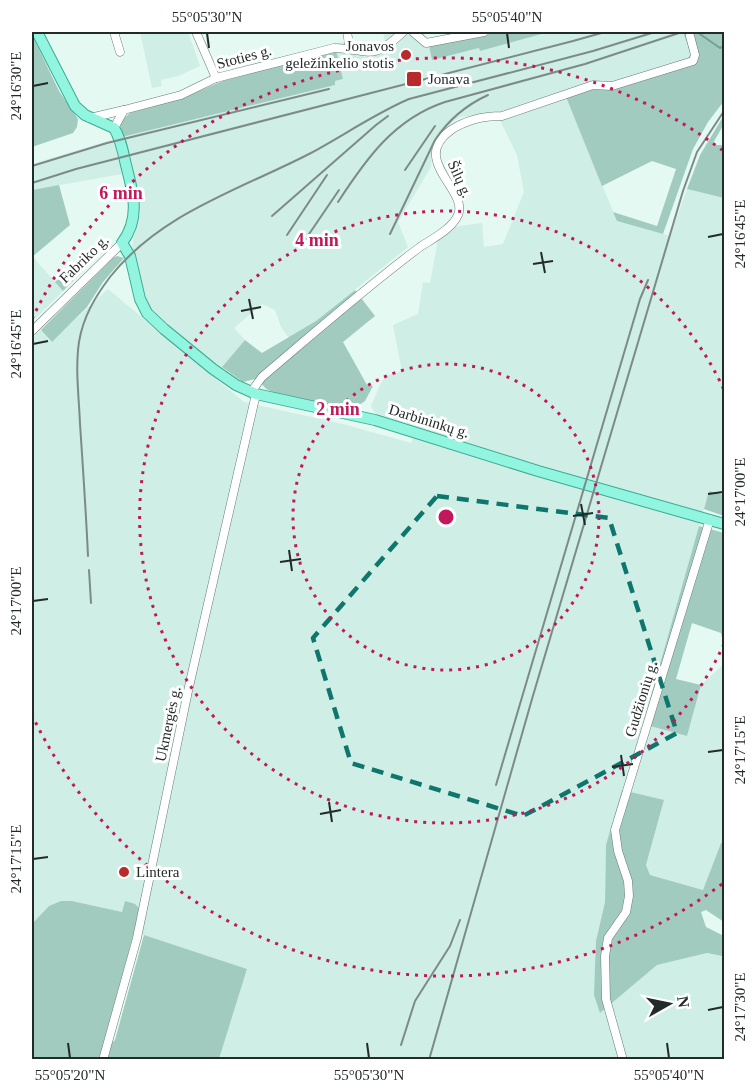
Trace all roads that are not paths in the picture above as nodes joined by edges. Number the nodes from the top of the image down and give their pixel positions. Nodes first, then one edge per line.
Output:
1 (37, 32) edge
2 (114, 32) edge
3 (196, 32) edge
4 (347, 32) edge
5 (402, 32) edge
6 (414, 32) edge
7 (484, 32) edge
8 (690, 36) dead end
9 (350, 49) junction
10 (120, 52) dead end
11 (216, 78) junction
12 (124, 110) junction
13 (90, 118) junction
14 (114, 128) junction
15 (122, 243) junction
16 (32, 331) edge
17 (254, 393) junction
18 (710, 519) junction
19 (724, 524) edge
20 (103, 1059) edge
21 (623, 1059) edge

1 - 13 main road
2 - 10 street
3 - 11 street
4 - 9 street
5 - 9 street, Stoties g.
6 - 7 street
8 - 17 street, Šilų g.
9 - 11 street, Stoties g.
11 - 12 street, Stoties g.
12 - 13 street, Stoties g.
12 - 14 street
13 - 14 main road
14 - 15 main road, Fabriko g.
15 - 16 street, Fabriko g.
15 - 17 main road, Darbininkų g.
17 - 18 main road, Darbininkų g.
17 - 20 street, Ukmergės g.
18 - 19 main road, Darbininkų g.
18 - 21 street, Gudžionių g.

